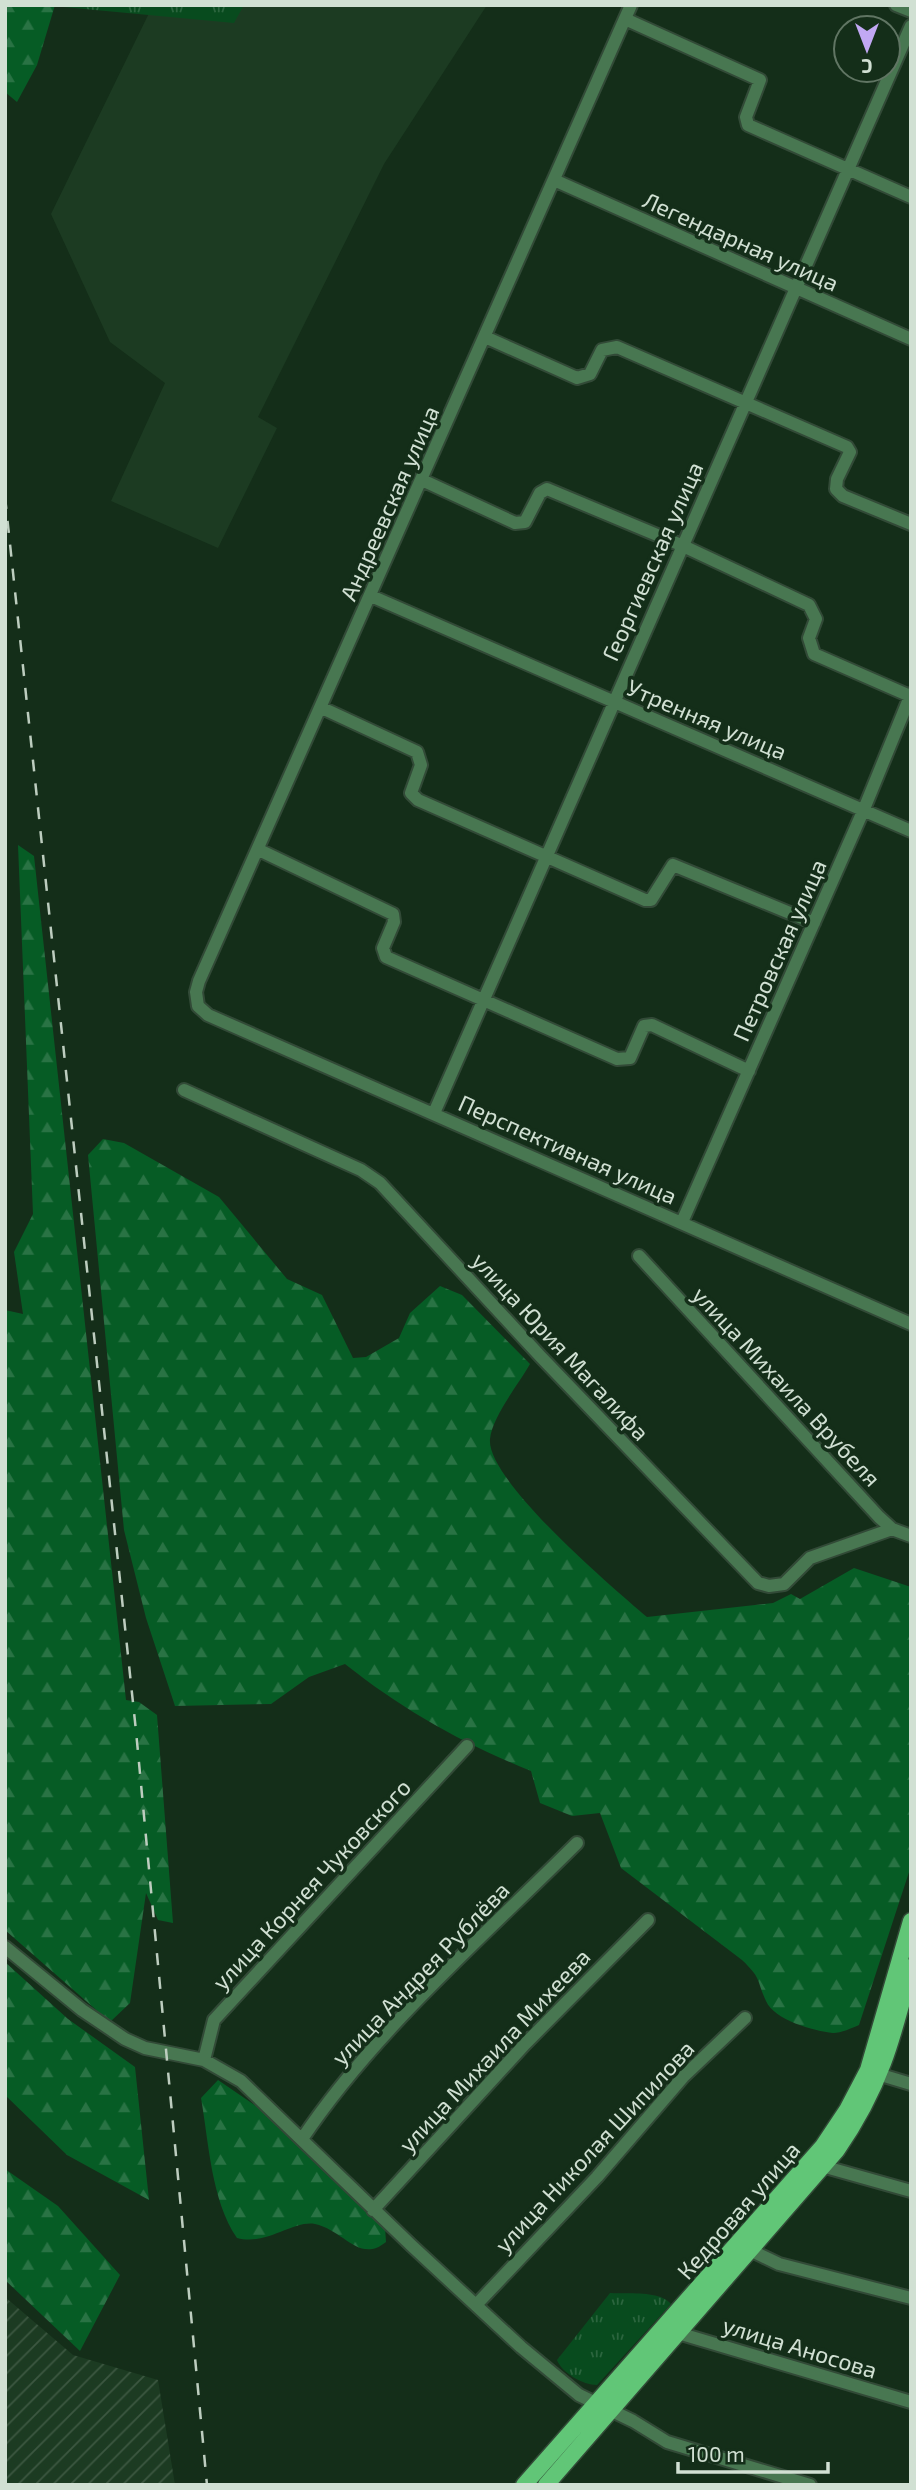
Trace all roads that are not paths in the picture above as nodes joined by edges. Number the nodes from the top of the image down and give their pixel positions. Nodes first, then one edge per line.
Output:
1 (631, 5) edge
2 (896, 5) edge
3 (911, 12) edge
4 (625, 19) junction
5 (911, 26) edge
6 (849, 168) junction
7 (554, 180) junction
8 (911, 197) edge
9 (794, 288) junction
10 (485, 337) junction
11 (911, 339) edge
12 (745, 404) junction
13 (422, 480) junction
14 (911, 524) edge
15 (681, 545) junction
16 (371, 596) junction
17 (910, 695) edge
18 (614, 702) junction
19 (322, 709) junction
20 (864, 809) junction
21 (911, 831) edge
22 (259, 850) junction
23 (548, 857) junction
24 (814, 923) junction
25 (485, 1002) junction
26 (208, 1015) joint
27 (749, 1071) junction
28 (184, 1090) dead end
29 (434, 1114) junction
30 (682, 1222) junction
31 (639, 1256) dead end
32 (911, 1324) edge
33 (892, 1529) junction
34 (911, 1536) edge
35 (467, 1746) dead end
36 (577, 1843) dead end
37 (648, 1920) dead end
38 (911, 1921) edge
39 (5, 1947) edge
40 (911, 1967) edge
41 (745, 2018) dead end
42 (204, 2060) junction
43 (881, 2075) junction
44 (911, 2084) edge
45 (302, 2139) junction
46 (822, 2166) junction
47 (911, 2191) edge
48 (373, 2210) junction
49 (750, 2250) junction
50 (911, 2298) edge
51 (476, 2305) junction
52 (678, 2333) junction
53 (911, 2402) edge
54 (602, 2408) junction
55 (524, 2485) edge
56 (546, 2485) edge
57 (809, 2485) edge

1 - 4 street, Андреевская улица
2 - 3 street
4 - 6 street
4 - 7 street, Андреевская улица
5 - 6 street, Георгиевская улица
6 - 8 street
6 - 9 street, Георгиевская улица
7 - 9 street, Легендарная улица
7 - 10 street, Андреевская улица
9 - 11 street, Легендарная улица
9 - 12 street, Георгиевская улица
10 - 12 street
10 - 13 street, Андреевская улица
12 - 14 street
12 - 15 street, Георгиевская улица
13 - 15 street
13 - 16 street, Андреевская улица
15 - 17 street
15 - 18 street, Георгиевская улица
16 - 18 street, Утренняя улица
16 - 19 street, Андреевская улица
17 - 20 street, Петровская улица
18 - 20 street, Утренняя улица
18 - 23 street, Георгиевская улица
19 - 22 street, Андреевская улица
19 - 23 street
20 - 21 street, Утренняя улица
20 - 24 street, Петровская улица
22 - 25 street
22 - 26 street, Андреевская улица
23 - 24 street
23 - 25 street, Георгиевская улица
24 - 27 street, Петровская улица
25 - 27 street
25 - 29 street, Георгиевская улица
26 - 29 street, Перспективная улица
27 - 30 street, Петровская улица
28 - 33 street, улица Юрия Магалифа
29 - 30 street, Перспективная улица
30 - 32 street, Перспективная улица
31 - 33 street, улица Михаила Врубеля
33 - 34 street, улица Михаила Врубеля
35 - 42 street, улица Корнея Чуковского
36 - 45 street, улица Андрея Рублёва
37 - 48 street, улица Михаила Михеева
38 - 54 main road, Кедровая улица
39 - 42 street
40 - 43 main road, Кедровая улица
41 - 51 street, улица Николая Шипилова
42 - 45 street
43 - 44 street
43 - 46 main road, Кедровая улица
45 - 48 street
46 - 47 street
46 - 49 main road, Кедровая улица
48 - 51 street
49 - 50 street
49 - 52 main road, Кедровая улица
51 - 54 street
52 - 53 street, улица Аносова
52 - 54 main road, Кедровая улица
54 - 55 main road, Кедровая улица
54 - 56 main road, Кедровая улица
54 - 57 street

